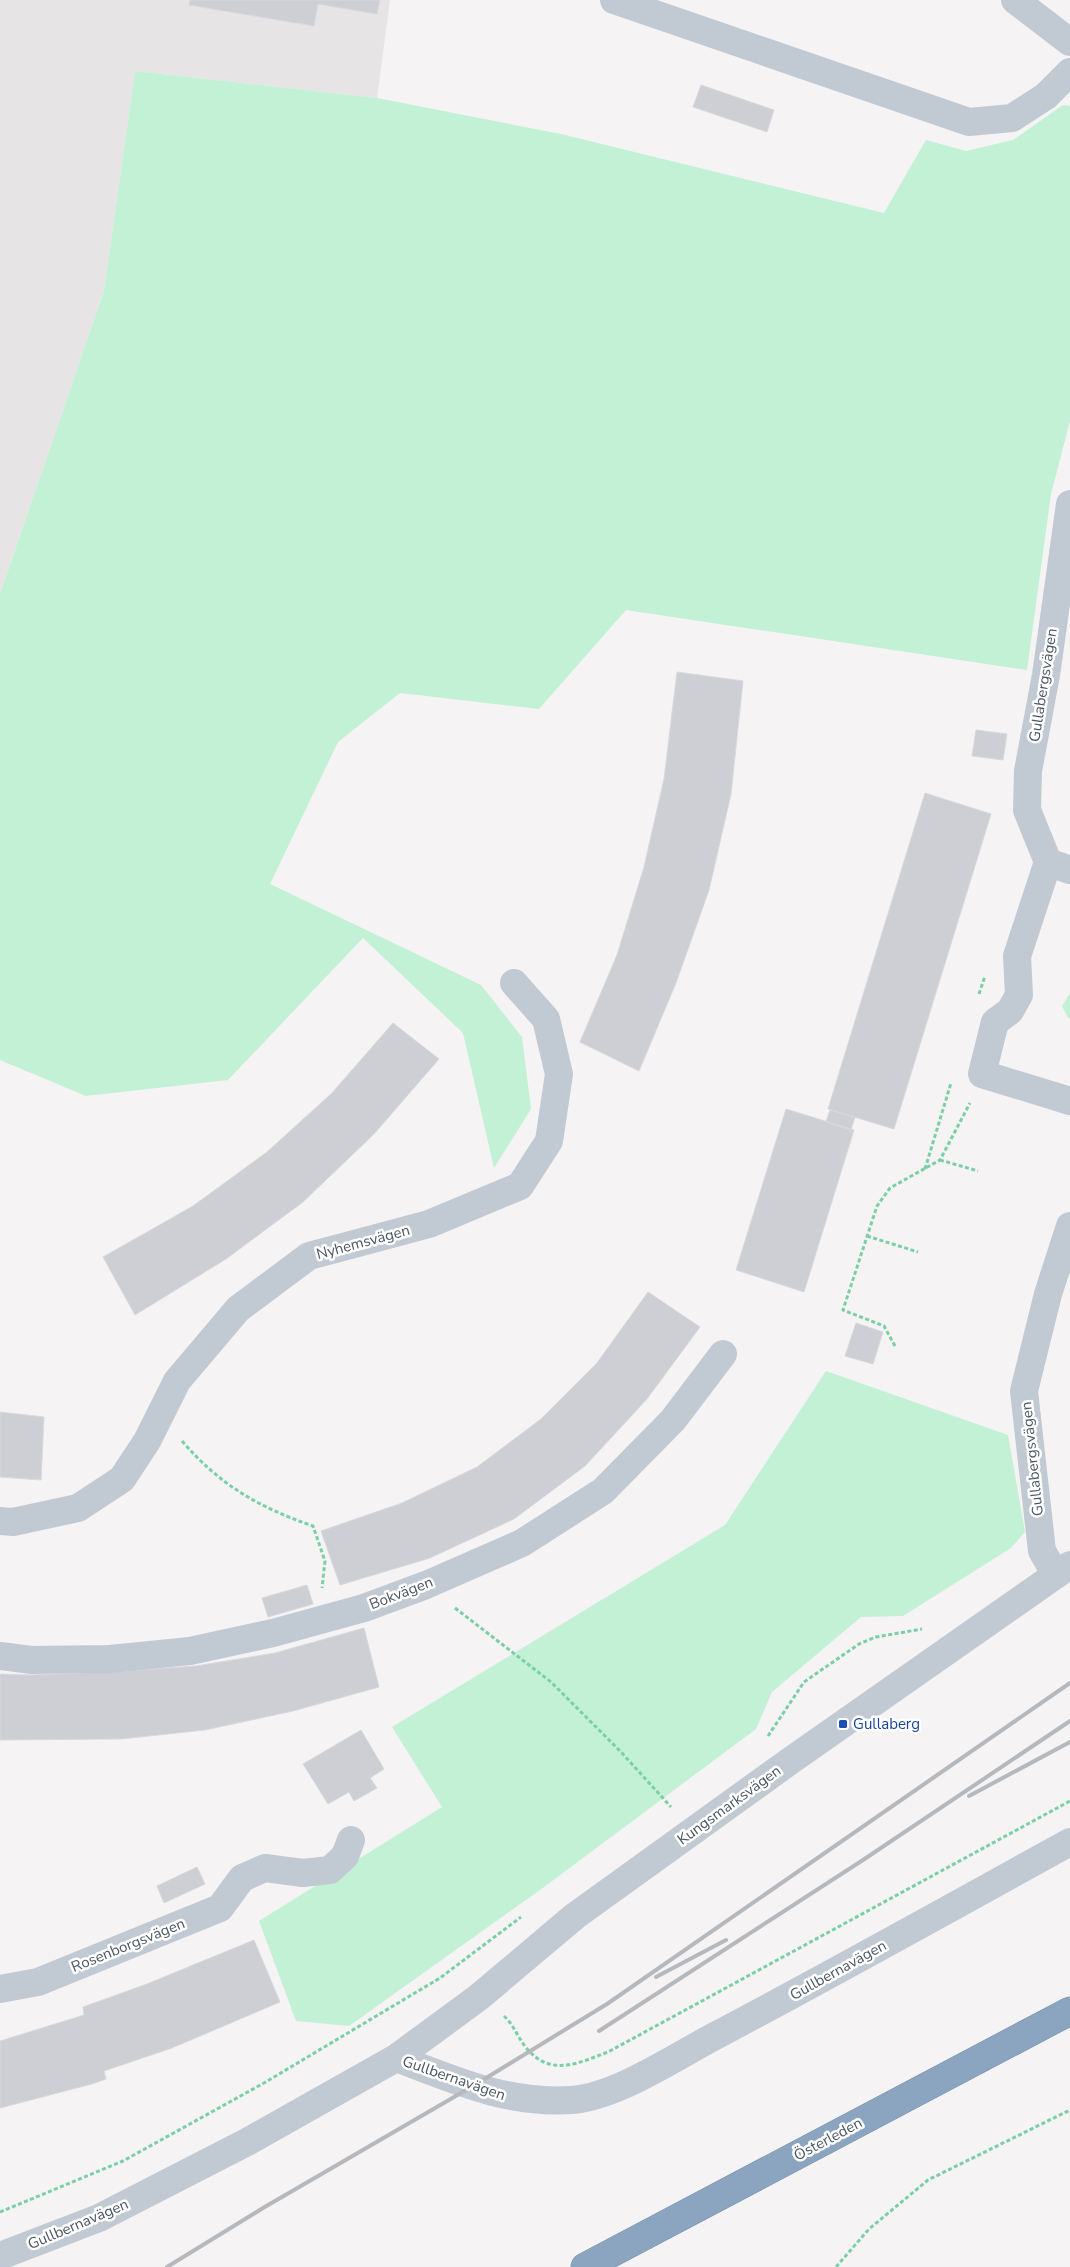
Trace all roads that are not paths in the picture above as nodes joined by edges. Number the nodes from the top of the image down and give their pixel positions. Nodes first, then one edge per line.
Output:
1 (614, 0) edge
2 (1015, 0) edge
3 (1070, 42) edge
4 (1070, 72) edge
5 (1070, 504) edge
6 (1059, 866) edge
7 (514, 983) dead end
8 (1070, 1101) edge
9 (1070, 1226) edge
10 (723, 1354) dead end
11 (0, 1521) edge
12 (1063, 1570) edge
13 (0, 1656) edge
14 (351, 1840) dead end
15 (1070, 1842) edge
16 (0, 1988) edge
17 (1070, 2011) edge
18 (396, 2058) junction
19 (0, 2256) edge
20 (585, 2267) edge

1 - 4 street
2 - 3 street
5 - 6 street, Gullabergsvägen
6 - 8 street, Gullabergsvägen
7 - 11 street, Nyhemsvägen
9 - 12 street, Gullabergsvägen
10 - 13 street, Bokvägen
12 - 18 street, Kungsmarksvägen
14 - 16 street, Rosenborgsvägen
15 - 18 street, Gullbernavägen
17 - 20 highway, Österleden
18 - 19 street, Gullbernavägen

